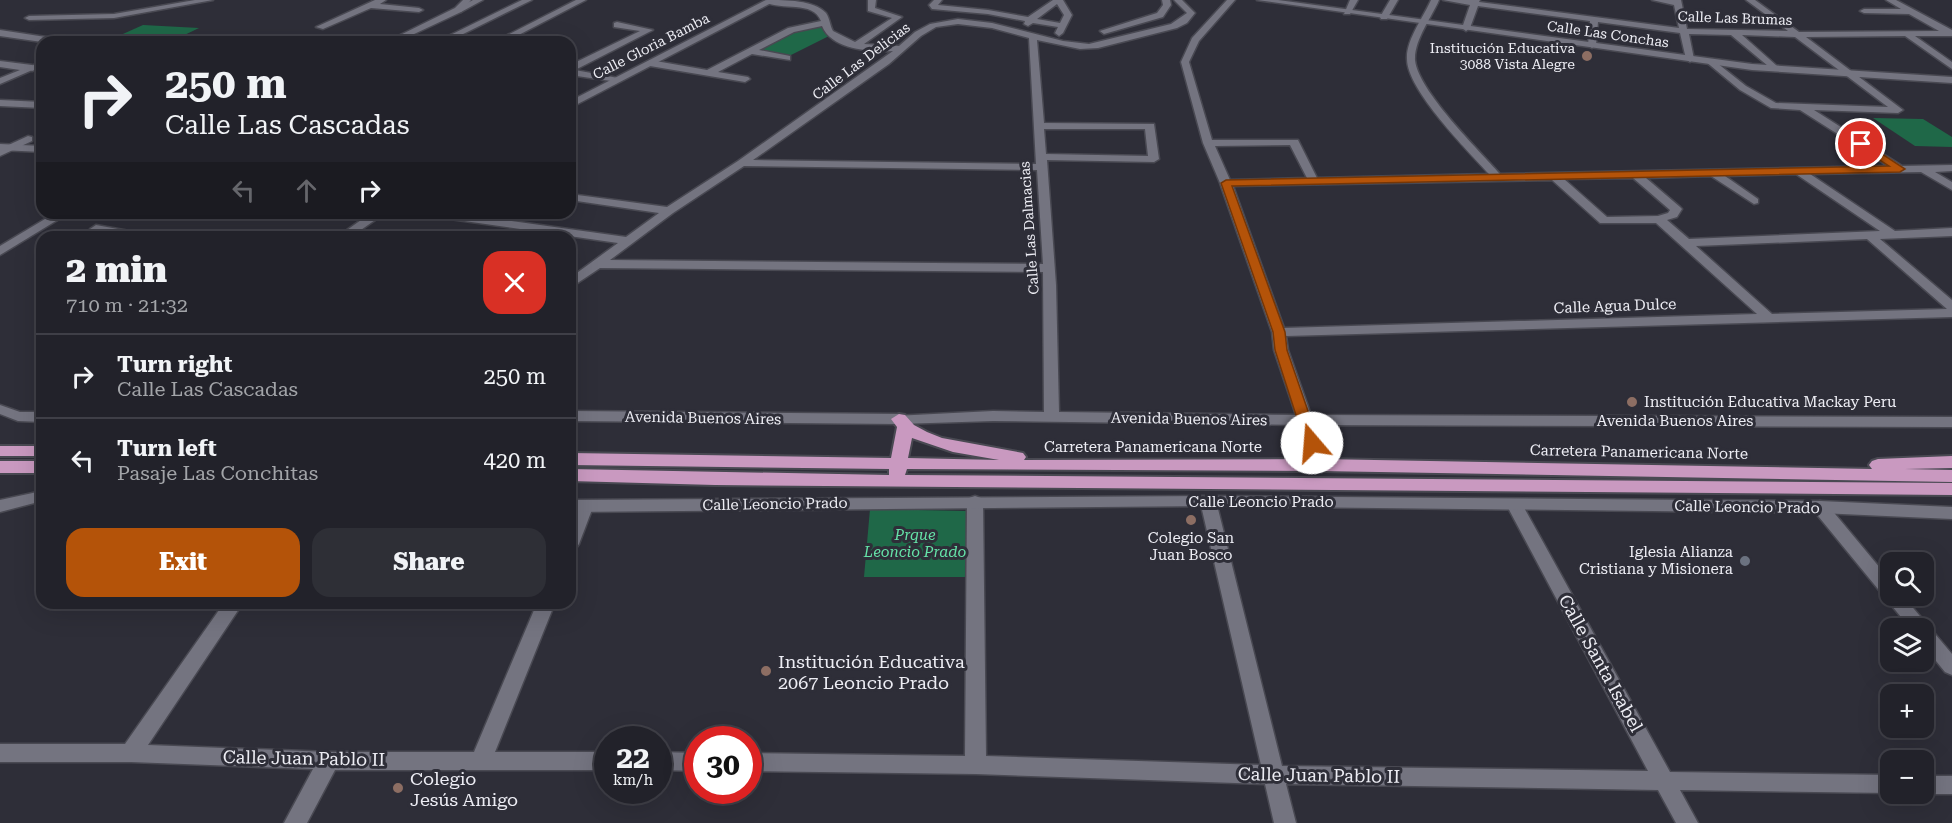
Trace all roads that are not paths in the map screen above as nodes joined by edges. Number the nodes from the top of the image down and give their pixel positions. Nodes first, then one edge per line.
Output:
1 (209, 0) edge
2 (382, 0) edge
3 (467, 0) edge
4 (479, 0) edge
5 (528, 0) edge
6 (582, 0) edge
7 (872, 0) edge
8 (938, 0) edge
9 (972, 0) edge
10 (992, 0) edge
11 (1058, 0) edge
12 (1166, 0) edge
13 (1178, 0) edge
14 (1231, 0) edge
15 (1261, 0) edge
16 (1354, 0) edge
17 (1394, 0) edge
18 (1435, 0) edge
19 (1447, 0) edge
20 (1656, 0) edge
21 (1750, 0) edge
22 (1890, 0) edge
23 (764, 1) edge
24 (1283, 1) edge
25 (1677, 1) edge
26 (1475, 2) edge
27 (370, 5) junction
28 (954, 9) junction
29 (419, 10) dead end
30 (458, 10) junction
31 (1864, 10) dead end
32 (988, 12) junction
33 (1347, 12) junction
34 (1911, 12) junction
35 (1384, 17) junction
36 (29, 18) dead end
37 (935, 19) dead end
38 (1031, 19) junction
39 (1594, 19) junction
40 (825, 23) junction
41 (1426, 23) junction
42 (975, 24) junction
43 (617, 25) dead end
44 (1063, 26) junction
45 (320, 27) dead end
46 (1466, 28) junction
47 (1104, 31) dead end
48 (1684, 31) junction
49 (1732, 31) junction
50 (0, 33) edge
51 (1796, 33) junction
52 (1951, 33) edge
53 (1908, 34) junction
54 (1028, 35) junction
55 (403, 36) edge
56 (453, 36) edge
57 (510, 36) edge
58 (36, 38) edge
59 (1054, 43) junction
60 (856, 45) junction
61 (1592, 45) junction
62 (898, 48) junction
63 (751, 51) junction
64 (787, 58) dead end
65 (1690, 59) junction
66 (1948, 60) edge
67 (1709, 61) junction
68 (650, 63) junction
69 (0, 64) edge
70 (1952, 66) edge
71 (36, 67) edge
72 (576, 67) edge
73 (1774, 68) junction
74 (32, 69) junction
75 (576, 71) edge
76 (708, 73) junction
77 (1852, 74) junction
78 (745, 79) dead end
79 (615, 80) junction
80 (1952, 80) edge
81 (0, 81) edge
82 (576, 102) edge
83 (0, 103) edge
84 (36, 105) edge
85 (1803, 107) junction
86 (1038, 126) junction
87 (0, 138) edge
88 (28, 139) junction
89 (36, 140) edge
90 (1208, 143) junction
91 (6, 147) edge
92 (36, 149) edge
93 (0, 153) edge
94 (1040, 162) junction
95 (742, 163) junction
96 (1922, 168) junction
97 (1952, 168) edge
98 (1900, 169) junction
99 (1798, 171) junction
100 (1714, 173) junction
101 (1635, 174) junction
102 (1553, 175) junction
103 (1498, 178) junction
104 (1314, 182) junction
105 (1226, 183) junction
106 (1952, 187) edge
107 (576, 198) edge
108 (1754, 201) dead end
109 (669, 211) junction
110 (53, 219) edge
111 (369, 219) edge
112 (472, 219) edge
113 (1659, 219) junction
114 (96, 229) dead end
115 (107, 231) edge
116 (352, 231) edge
117 (557, 231) edge
118 (1952, 232) edge
119 (576, 234) edge
120 (1892, 234) junction
121 (1869, 235) junction
122 (628, 241) junction
123 (1685, 243) junction
124 (0, 251) edge
125 (599, 264) junction
126 (1049, 268) junction
127 (576, 280) edge
128 (1952, 307) edge
129 (1952, 313) edge
130 (1770, 319) junction
131 (1279, 332) junction
132 (0, 409) edge
133 (0, 416) edge
134 (18, 416) junction
135 (576, 416) edge
136 (36, 417) edge
137 (1052, 417) junction
138 (1305, 420) junction
139 (1952, 422) edge
140 (902, 423) junction
141 (0, 451) edge
142 (36, 451) edge
143 (576, 459) edge
144 (1952, 462) edge
145 (1320, 465) junction
146 (1059, 466) junction
147 (0, 467) edge
148 (36, 467) edge
149 (897, 472) junction
150 (1798, 472) junction
151 (576, 475) edge
152 (1952, 476) edge
153 (1952, 489) edge
154 (0, 494) edge
155 (36, 495) edge
156 (36, 497) edge
157 (1208, 501) junction
158 (975, 502) junction
159 (1514, 504) junction
160 (0, 506) edge
161 (578, 506) edge
162 (1820, 507) junction
163 (1952, 513) edge
164 (1880, 580) edge
165 (1902, 606) edge
166 (230, 609) edge
167 (544, 609) edge
168 (1912, 618) edge
169 (1934, 645) edge
170 (1952, 667) edge
171 (0, 753) edge
172 (131, 753) junction
173 (481, 760) junction
174 (329, 761) junction
175 (594, 761) edge
176 (762, 762) edge
177 (976, 765) junction
178 (1274, 775) junction
179 (1664, 780) junction
180 (1880, 784) edge
181 (1934, 785) edge
182 (1952, 785) edge
183 (295, 823) edge
184 (1285, 823) edge
185 (1687, 823) edge

1 - 36 street
2 - 27 street
3 - 30 street
4 - 30 street
5 - 56 street
6 - 57 street
7 - 60 street
8 - 28 street
9 - 28 street
10 - 32 street
11 - 38 street
11 - 44 street
12 - 47 street
13 - 59 street, Calle Las Delicias
14 - 90 street
15 - 24 street, Calle Las Conchas
16 - 33 street
17 - 35 street
18 - 41 street
19 - 26 street, Calle Las Brumas
20 - 25 street
21 - 51 street
22 - 34 street
23 - 40 street
23 - 68 street, Calle Gloria Bamba
24 - 33 street, Calle Las Conchas
25 - 48 street
26 - 39 street, Calle Las Brumas
26 - 46 street
27 - 29 street
27 - 45 street
28 - 32 street
28 - 37 street
30 - 55 street
31 - 34 street
32 - 38 street
32 - 42 street
33 - 35 street, Calle Las Conchas
34 - 52 street
35 - 41 street, Calle Las Conchas
38 - 44 street
38 - 54 street
39 - 48 street, Calle Las Brumas
39 - 61 street
40 - 60 street
40 - 63 street
41 - 46 street, Calle Las Conchas
41 - 103 street
42 - 54 street, Calle Las Delicias
42 - 62 street, Calle Las Delicias
43 - 72 street
44 - 59 street
46 - 61 street, Calle Las Conchas
48 - 49 street, Calle Las Brumas
48 - 65 street
49 - 51 street, Calle Las Brumas
49 - 73 street
50 - 58 street
51 - 53 street, Calle Las Brumas
51 - 77 street
52 - 53 street, Calle Las Brumas
53 - 66 street
54 - 59 street, Calle Las Delicias
54 - 86 street, Calle Las Dalmacias
60 - 62 street
61 - 65 street, Calle Las Conchas
62 - 95 street, Calle Las Delicias
63 - 64 street
63 - 76 street
65 - 67 street, Calle Las Conchas
66 - 70 street
67 - 73 street, Calle Las Conchas
67 - 85 street
68 - 76 street
68 - 79 street, Calle Gloria Bamba
69 - 74 street
71 - 74 street
73 - 77 street, Calle Las Conchas
74 - 81 street
75 - 79 street
76 - 78 street
77 - 80 street, Calle Las Conchas
77 - 85 street
79 - 82 street, Calle Gloria Bamba
83 - 84 street
85 - 98 street
86 - 94 street, Calle Las Dalmacias
86 - 94 street
87 - 88 street
88 - 89 street
88 - 91 street
90 - 104 street
90 - 105 street
91 - 92 street
91 - 93 street
94 - 95 street
94 - 126 street, Calle Las Dalmacias
95 - 109 street, Calle Las Delicias
96 - 97 street
96 - 98 street
96 - 106 street
98 - 99 street
99 - 100 street
99 - 120 street
100 - 101 street
100 - 108 street
101 - 102 street
101 - 113 street
102 - 103 street
102 - 113 street
103 - 104 street
104 - 105 street
105 - 131 street
107 - 109 street
109 - 122 street, Calle Las Delicias
110 - 124 street
111 - 116 street
112 - 117 street
113 - 123 street
114 - 115 street
118 - 120 street
119 - 122 street
120 - 121 street
121 - 123 street
121 - 128 street
122 - 125 street, Calle Las Delicias
123 - 130 street
125 - 126 street
125 - 127 street, Calle Las Delicias
126 - 137 street, Calle Las Dalmacias
129 - 130 street, Calle Agua Dulce
130 - 131 street, Calle Agua Dulce
131 - 138 street
132 - 134 street
133 - 134 street
134 - 136 street
135 - 140 street, Avenida Buenos Aires
137 - 138 street, Avenida Buenos Aires
137 - 140 street, Avenida Buenos Aires
138 - 139 street, Avenida Buenos Aires
138 - 145 street
140 - 146 highway
140 - 149 highway
141 - 142 highway
143 - 149 highway, Carretera Panamericana Norte
144 - 150 highway
145 - 146 highway, Carretera Panamericana Norte
145 - 150 highway, Carretera Panamericana Norte
146 - 149 highway, Carretera Panamericana Norte
147 - 148 highway
149 - 151 highway, Carretera Panamericana Norte
149 - 153 highway, Carretera Panamericana Norte
150 - 152 highway, Carretera Panamericana Norte
154 - 155 street
156 - 160 street
157 - 158 street, Calle Leoncio Prado
157 - 159 street, Calle Leoncio Prado
157 - 178 street
158 - 161 street, Calle Leoncio Prado
158 - 177 street
159 - 162 street, Calle Leoncio Prado
159 - 179 street, Calle Santa Isabel
162 - 163 street, Calle Leoncio Prado
162 - 164 street
165 - 168 street
166 - 172 street
167 - 173 street
169 - 170 street
171 - 172 street, Calle Juan Pablo II
172 - 174 street, Calle Juan Pablo II
173 - 174 street, Calle Juan Pablo II
173 - 175 street, Calle Juan Pablo II
174 - 183 street
176 - 177 street, Calle Juan Pablo II
177 - 178 street, Calle Juan Pablo II
178 - 179 street, Calle Juan Pablo II
178 - 184 street
179 - 180 street, Calle Juan Pablo II
179 - 185 street, Calle Santa Isabel
181 - 182 street

